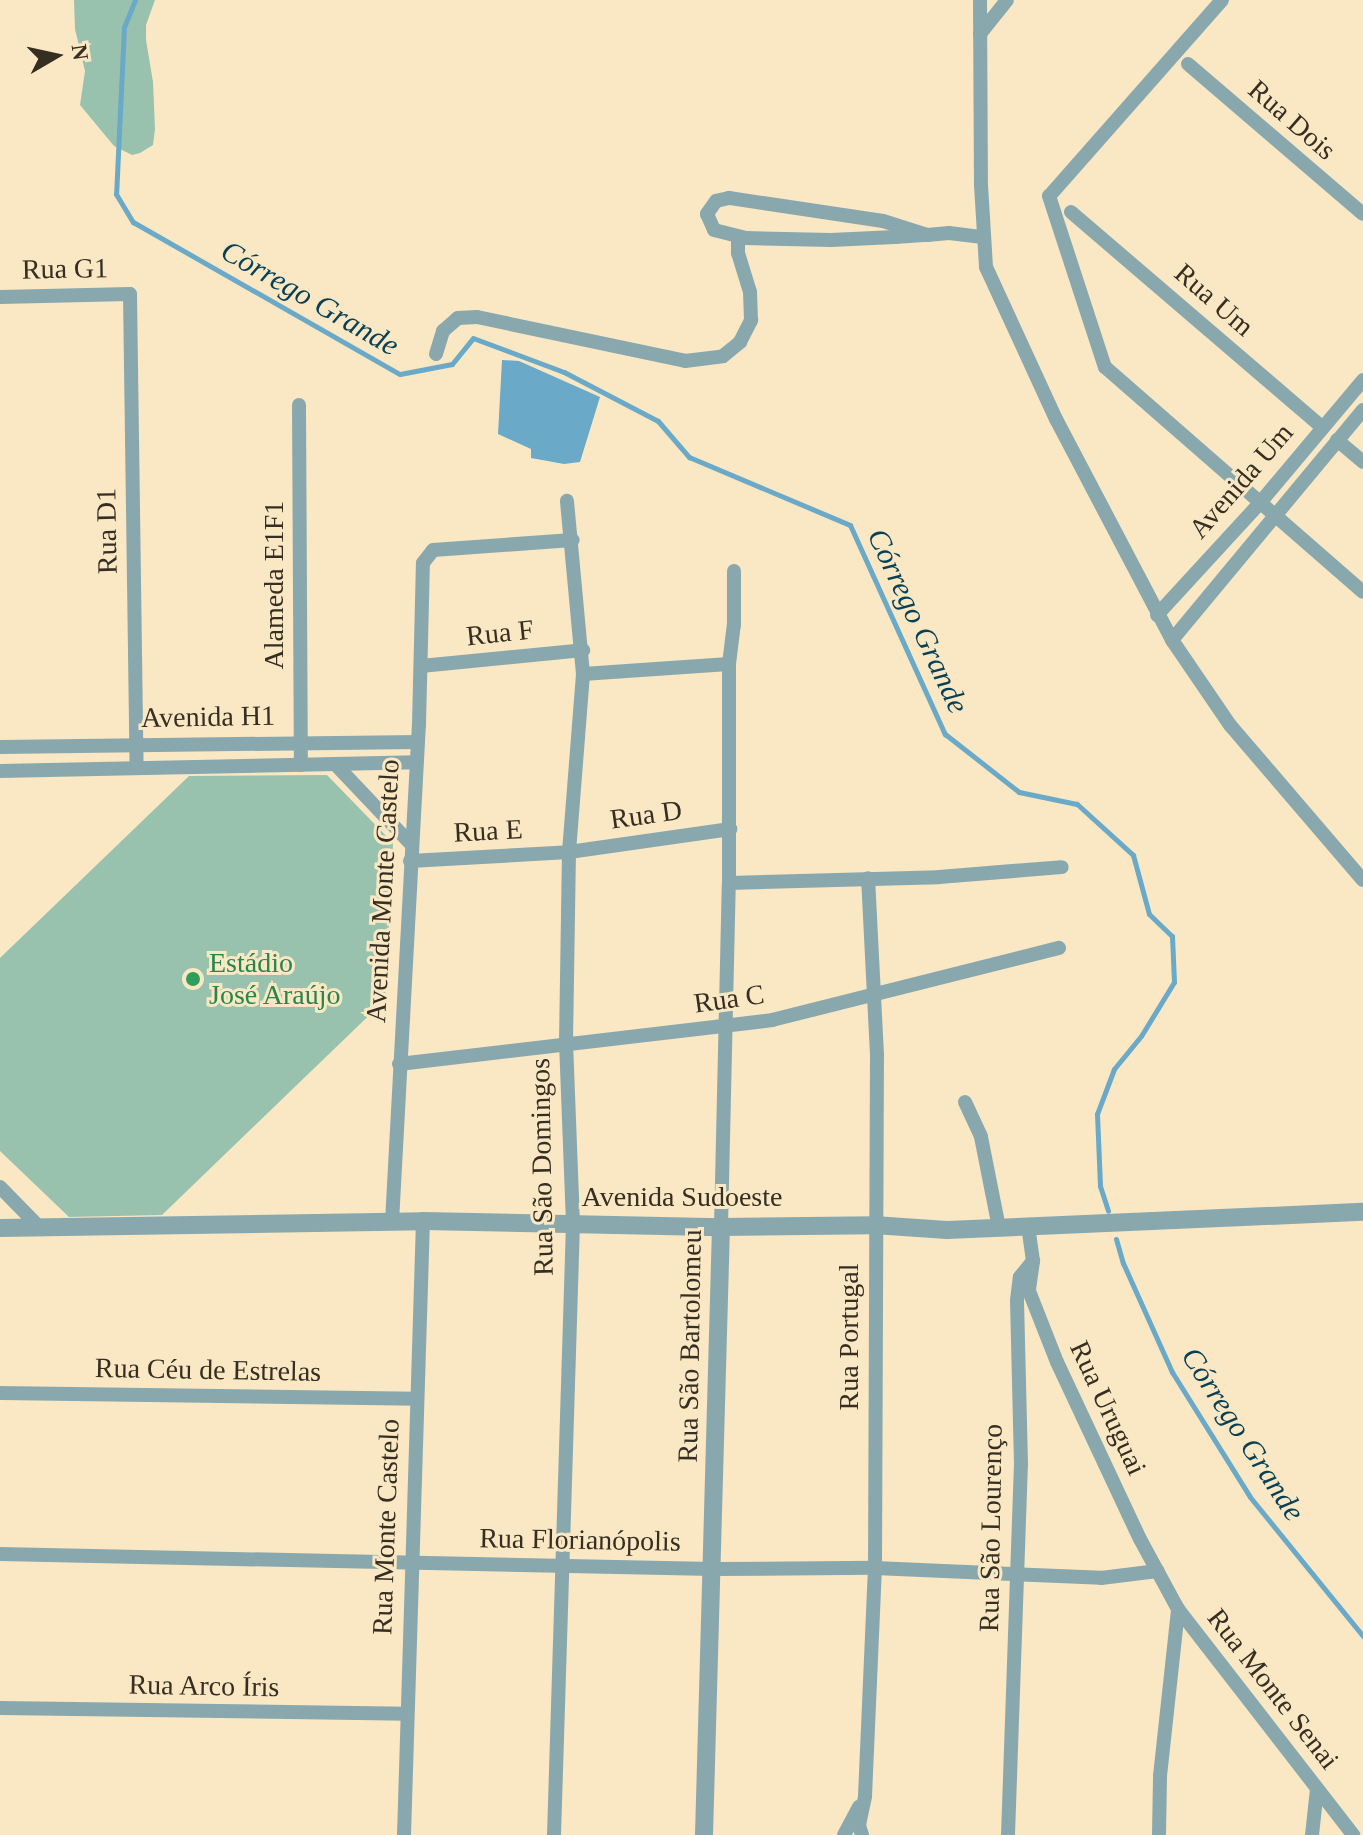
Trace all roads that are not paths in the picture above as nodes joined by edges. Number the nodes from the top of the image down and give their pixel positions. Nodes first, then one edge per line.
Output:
1 (980, 0) edge
2 (1007, 0) edge
3 (1222, 0) edge
4 (980, 34) junction
5 (1188, 64) dead end
6 (1071, 212) dead end
7 (1363, 214) edge
8 (927, 235) junction
9 (738, 237) junction
10 (983, 237) junction
11 (130, 294) joint
12 (0, 297) edge
13 (436, 354) dead end
14 (1363, 380) edge
15 (299, 405) dead end
16 (1363, 410) edge
17 (1322, 427) junction
18 (1337, 440) junction
19 (1363, 462) edge
20 (567, 501) dead end
21 (1259, 504) junction
22 (1275, 518) junction
23 (573, 540) junction
24 (734, 571) dead end
25 (1363, 592) edge
26 (1157, 615) junction
27 (1172, 640) junction
28 (583, 650) junction
29 (729, 664) junction
30 (421, 666) junction
31 (583, 674) junction
32 (300, 741) junction
33 (418, 742) junction
34 (136, 745) junction
35 (0, 747) edge
36 (416, 762) junction
37 (335, 764) junction
38 (301, 765) junction
39 (137, 767) junction
40 (0, 771) edge
41 (730, 829) junction
42 (412, 845) junction
43 (569, 852) junction
44 (410, 861) junction
45 (1062, 867) dead end
46 (868, 878) junction
47 (1363, 880) edge
48 (729, 883) junction
49 (1059, 948) dead end
50 (874, 992) junction
51 (725, 1027) junction
52 (566, 1042) junction
53 (399, 1064) junction
54 (965, 1102) dead end
55 (0, 1187) edge
56 (1363, 1212) edge
57 (423, 1221) junction
58 (392, 1222) junction
59 (573, 1224) junction
60 (874, 1225) junction
61 (721, 1227) junction
62 (1028, 1227) junction
63 (0, 1228) edge
64 (999, 1228) junction
65 (41, 1229) junction
66 (1033, 1261) junction
67 (0, 1393) edge
68 (416, 1399) junction
69 (0, 1554) edge
70 (410, 1562) junction
71 (563, 1566) junction
72 (875, 1568) junction
73 (713, 1569) junction
74 (1158, 1571) junction
75 (1017, 1573) junction
76 (1178, 1609) junction
77 (0, 1708) edge
78 (407, 1714) junction
79 (1317, 1789) junction
80 (865, 1796) junction
81 (404, 1835) edge
82 (554, 1835) edge
83 (704, 1835) edge
84 (844, 1835) edge
85 (862, 1835) edge
86 (1008, 1835) edge
87 (1159, 1835) edge
88 (1312, 1835) edge
89 (1353, 1835) edge

1 - 4 street
2 - 4 street
3 - 21 street
4 - 10 street
5 - 7 street, Rua Dois
6 - 17 street, Rua Um
8 - 9 street
8 - 9 street
8 - 10 street
9 - 13 street
10 - 26 street
11 - 12 street, Rua G1
11 - 34 street, Rua D1
14 - 17 street, Avenida Um
15 - 32 street, Alameda E1F1
16 - 18 street, Avenida Um
17 - 21 street, Avenida Um
18 - 19 street
18 - 22 street, Avenida Um
20 - 23 street, Rua São Domingos
21 - 22 street
21 - 26 street, Avenida Um
22 - 25 street
22 - 27 street, Avenida Um
23 - 28 street, Rua São Domingos
23 - 30 street, Avenida Monte Castelo
24 - 29 street, Rua São Bartolomeu
26 - 27 street
27 - 47 street
28 - 30 street, Rua F
28 - 31 street, Rua São Domingos
29 - 31 street
29 - 41 street, Rua São Bartolomeu
30 - 33 street, Avenida Monte Castelo
31 - 43 street, Rua São Domingos
32 - 33 street, Avenida H1
32 - 34 street, Avenida H1
32 - 38 street, Alameda E1F1
33 - 36 street, Avenida Monte Castelo
34 - 35 street, Avenida H1
34 - 39 street, Rua D1
36 - 37 street, Avenida H1
36 - 42 street, Avenida Monte Castelo
37 - 38 street, Avenida H1
37 - 42 street
38 - 39 street, Avenida H1
39 - 40 street, Avenida H1
41 - 43 street, Rua D
41 - 48 street, Rua São Bartolomeu
42 - 44 street, Avenida Monte Castelo
43 - 44 street, Rua E
43 - 52 street, Rua São Domingos
44 - 53 street, Avenida Monte Castelo
45 - 46 street
46 - 48 street
46 - 50 street, Rua Portugal
48 - 51 street, Rua São Bartolomeu
49 - 50 street, Rua C
50 - 51 street, Rua C
50 - 60 street, Rua Portugal
51 - 52 street, Rua C
51 - 61 street, Rua São Bartolomeu
52 - 53 street, Rua C
52 - 59 street, Rua São Domingos
53 - 58 street, Avenida Monte Castelo
54 - 64 street
55 - 65 street
56 - 62 street, Avenida Sudoeste
57 - 58 street, Avenida Sudoeste
57 - 59 street, Avenida Sudoeste
57 - 68 street, Rua Monte Castelo
58 - 65 street, Avenida Sudoeste
59 - 61 street, Avenida Sudoeste
59 - 71 street, Rua São Domingos
60 - 61 street, Avenida Sudoeste
60 - 64 street, Avenida Sudoeste
60 - 72 street, Rua Portugal
61 - 73 street, Rua São Bartolomeu
62 - 64 street, Avenida Sudoeste
62 - 66 street
63 - 65 street, Avenida Sudoeste
66 - 74 street, Rua Uruguai
66 - 75 street, Rua São Lourenço
67 - 68 street, Rua Céu de Estrelas
68 - 70 street, Rua Monte Castelo
69 - 70 street, Rua Florianópolis
70 - 71 street, Rua Florianópolis
70 - 78 street, Rua Monte Castelo
71 - 73 street, Rua Florianópolis
71 - 82 street, Rua São Domingos
72 - 73 street, Rua Florianópolis
72 - 75 street, Rua Florianópolis
72 - 80 street, Rua Portugal
73 - 83 street, Rua São Bartolomeu
74 - 75 street, Rua Florianópolis
74 - 76 street, Rua Monte Senai
75 - 86 street, Rua São Lourenço
76 - 79 street, Rua Monte Senai
76 - 87 street
77 - 78 street, Rua Arco Íris
78 - 81 street, Rua Monte Castelo
79 - 88 street
79 - 89 street, Rua Monte Senai
80 - 84 street
80 - 85 street, Rua Portugal

